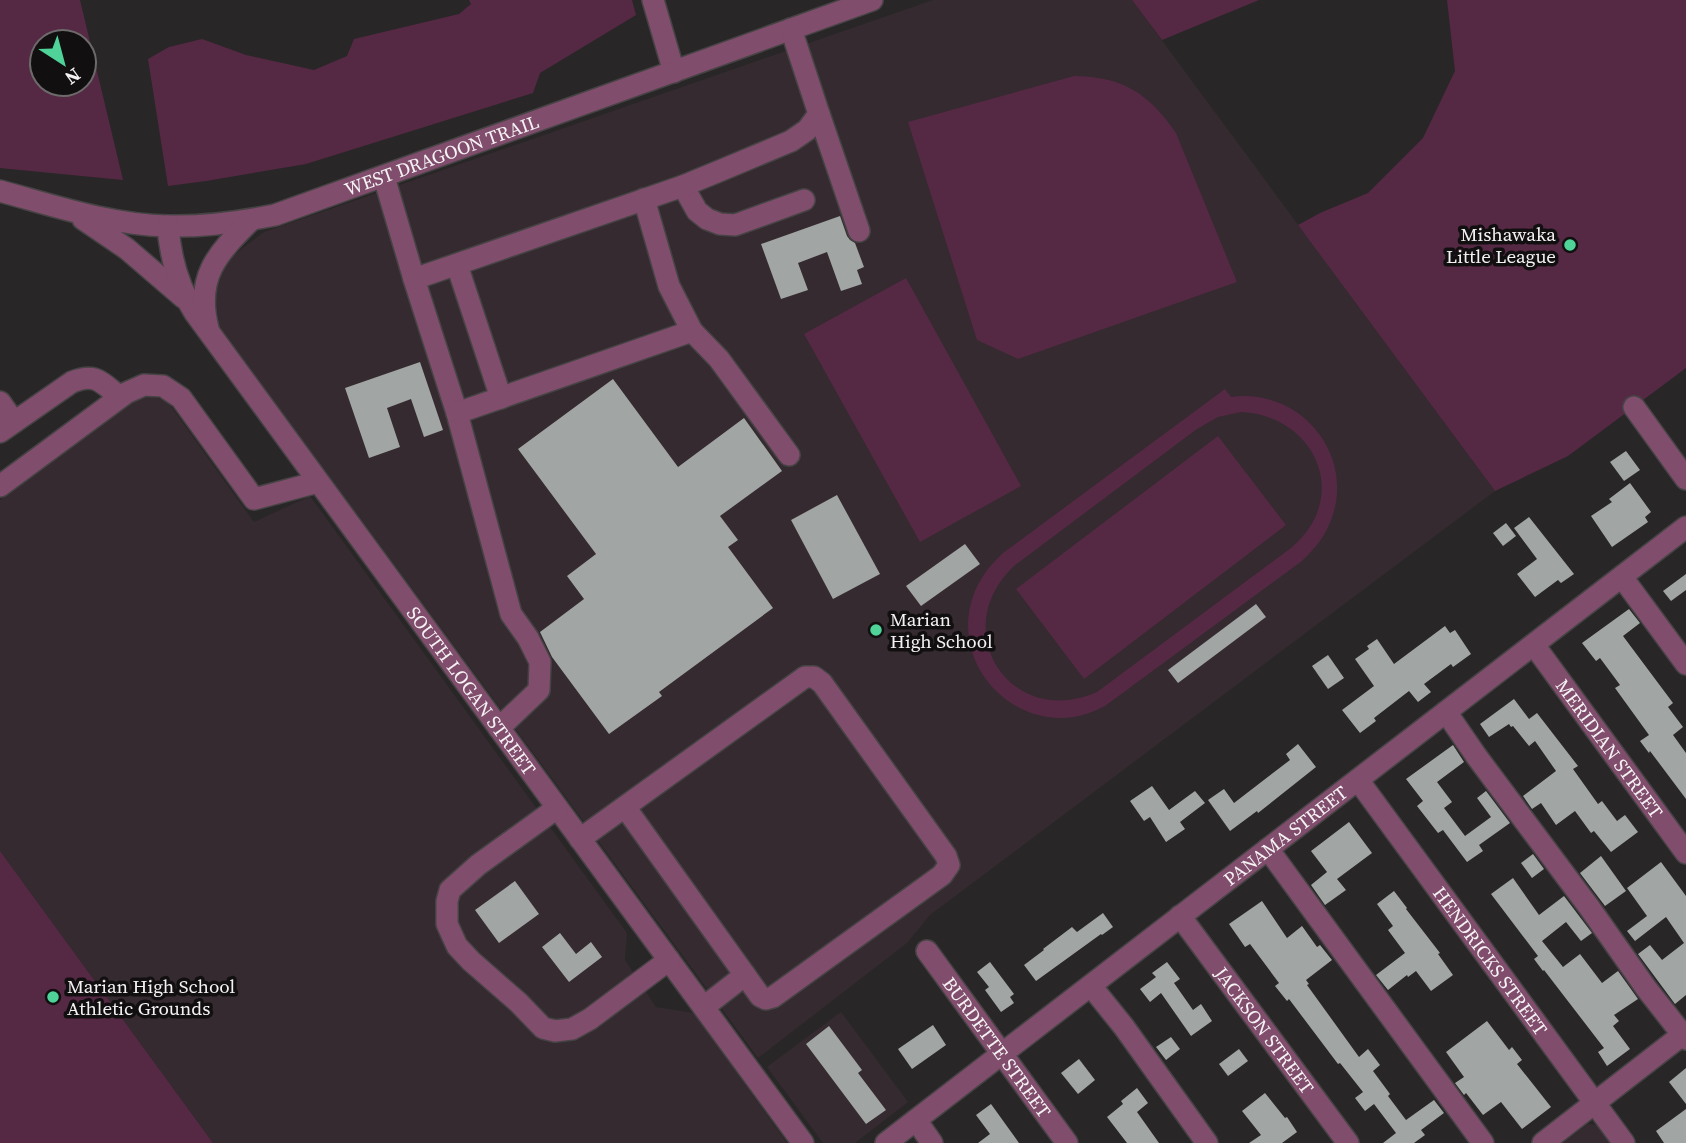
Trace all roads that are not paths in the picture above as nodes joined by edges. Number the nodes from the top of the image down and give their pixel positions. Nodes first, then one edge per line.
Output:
1 (653, 0) edge
2 (872, 0) edge
3 (791, 29) junction
4 (674, 72) junction
5 (819, 114) junction
6 (384, 177) junction
7 (683, 186) junction
8 (0, 191) edge
9 (644, 199) junction
10 (804, 200) dead end
11 (69, 210) junction
12 (251, 220) junction
13 (168, 226) junction
14 (859, 231) dead end
15 (457, 265) junction
16 (414, 279) junction
17 (186, 300) junction
18 (692, 331) junction
19 (209, 333) junction
20 (120, 397) junction
21 (501, 398) junction
22 (0, 402) edge
23 (1634, 407) dead end
24 (457, 413) junction
25 (7, 427) edge
26 (789, 455) dead end
27 (1686, 479) edge
28 (318, 482) junction
29 (0, 486) edge
30 (1686, 527) edge
31 (1622, 577) junction
32 (1534, 645) junction
33 (1686, 664) edge
34 (1446, 712) junction
35 (499, 727) junction
36 (1358, 780) junction
37 (625, 807) junction
38 (557, 808) junction
39 (580, 839) junction
40 (1268, 849) junction
41 (1686, 853) edge
42 (1180, 916) junction
43 (928, 951) dead end
44 (669, 960) junction
45 (745, 975) junction
46 (1091, 986) junction
47 (704, 1007) junction
48 (1685, 1035) edge
49 (1002, 1054) junction
50 (1595, 1103) junction
51 (916, 1120) junction
52 (803, 1143) edge
53 (886, 1143) edge
54 (932, 1143) edge
55 (1067, 1143) edge
56 (1207, 1143) edge
57 (1348, 1143) edge
58 (1483, 1143) edge
59 (1543, 1143) edge
60 (1624, 1143) edge

1 - 4 street
2 - 3 street, WEST DRAGOON TRAIL
3 - 4 street, WEST DRAGOON TRAIL
3 - 5 street
4 - 6 street, WEST DRAGOON TRAIL
5 - 7 street
5 - 14 street
6 - 12 street, WEST DRAGOON TRAIL
6 - 16 street
7 - 9 street
7 - 10 street
8 - 11 street, WEST DRAGOON TRAIL
9 - 15 street
9 - 18 street
11 - 13 street, WEST DRAGOON TRAIL
11 - 17 street
12 - 13 street, WEST DRAGOON TRAIL
12 - 19 street
13 - 17 street, SOUTH LOGAN STREET
15 - 16 street
15 - 21 street
16 - 24 street
17 - 19 street, SOUTH LOGAN STREET
18 - 21 street
18 - 26 street
19 - 28 street, SOUTH LOGAN STREET
20 - 25 street
20 - 28 street
20 - 29 street
21 - 24 street
22 - 25 street
23 - 27 street
24 - 35 street
28 - 35 street, SOUTH LOGAN STREET
30 - 31 street, PANAMA STREET
31 - 32 street, PANAMA STREET
31 - 33 street
32 - 34 street, PANAMA STREET
32 - 41 street, MERIDIAN STREET
34 - 36 street, PANAMA STREET
34 - 48 street
35 - 38 street, SOUTH LOGAN STREET
36 - 40 street, PANAMA STREET
36 - 50 street, HENDRICKS STREET
37 - 39 street
37 - 45 street
37 - 45 street
38 - 39 street, SOUTH LOGAN STREET
38 - 44 street
39 - 44 street, SOUTH LOGAN STREET
40 - 42 street, PANAMA STREET
40 - 58 street
42 - 46 street, PANAMA STREET
42 - 57 street, JACKSON STREET
43 - 49 street, BURDETTE STREET
44 - 47 street, SOUTH LOGAN STREET
45 - 47 street
46 - 49 street, PANAMA STREET
46 - 56 street
47 - 52 street, SOUTH LOGAN STREET
48 - 50 street
49 - 51 street, PANAMA STREET
49 - 55 street, BURDETTE STREET
50 - 59 street
50 - 60 street, HENDRICKS STREET
51 - 53 street, PANAMA STREET
51 - 54 street

